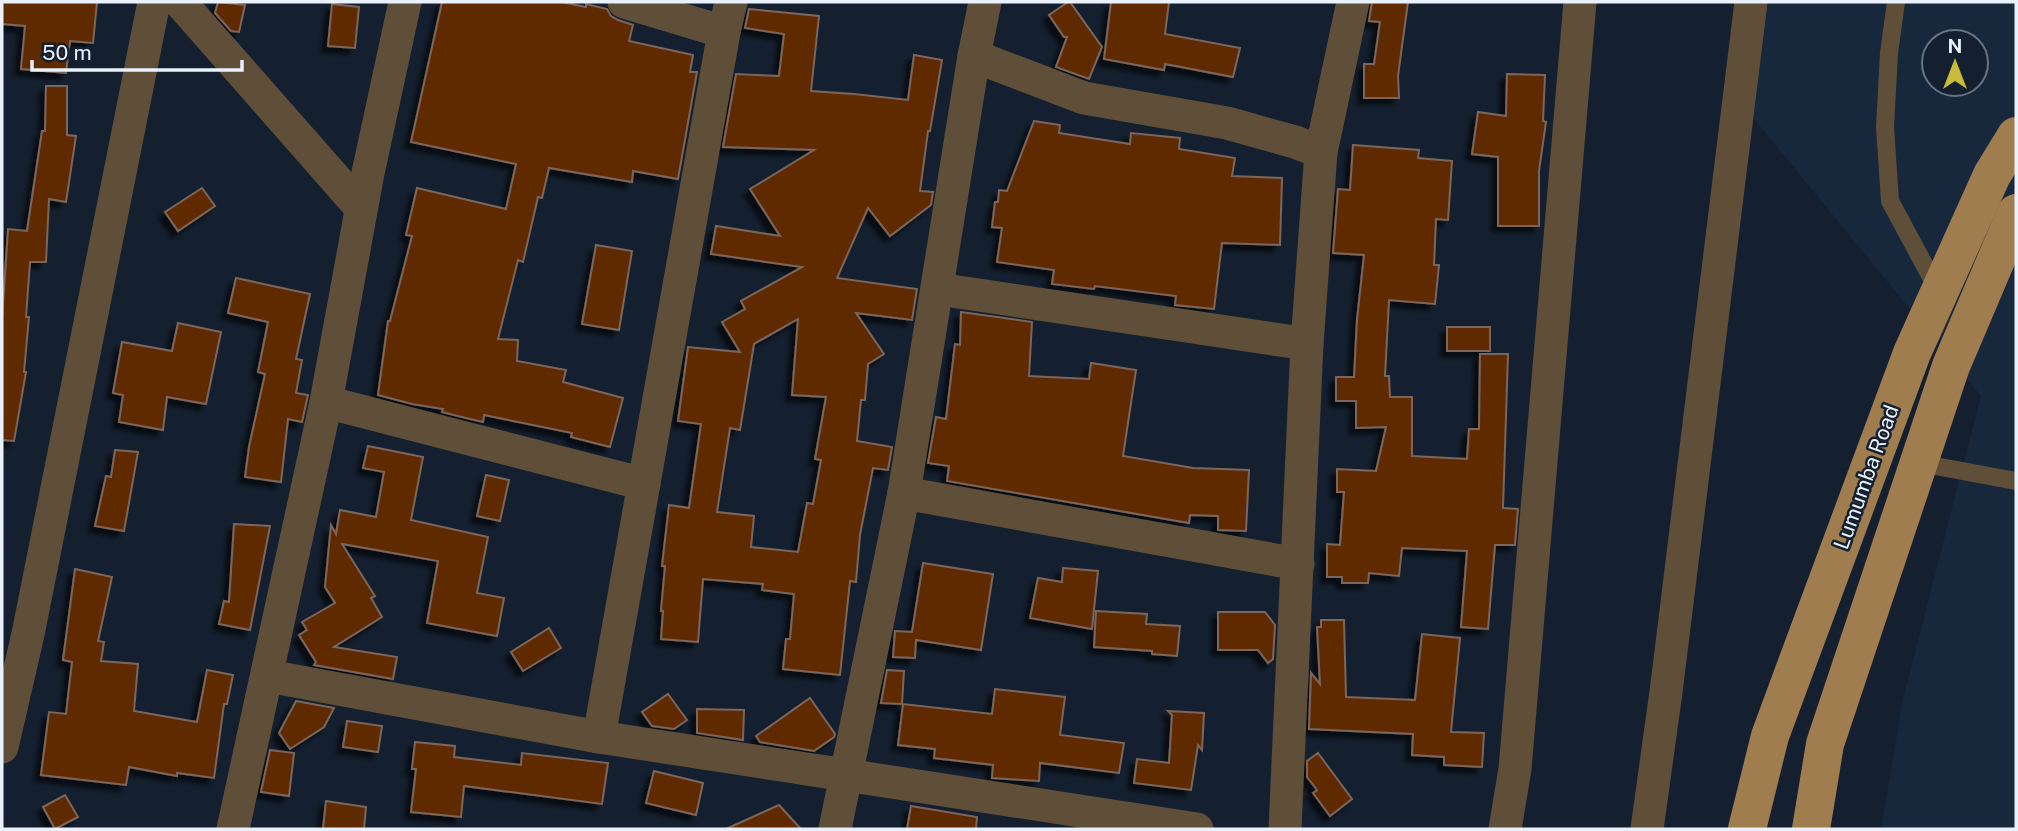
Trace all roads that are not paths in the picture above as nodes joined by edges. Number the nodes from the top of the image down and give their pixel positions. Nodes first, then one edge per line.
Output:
1 (154, 2) edge
2 (180, 2) edge
3 (405, 2) edge
4 (624, 2) edge
5 (985, 2) edge
6 (1353, 2) edge
7 (1580, 2) edge
8 (1751, 2) edge
9 (1896, 2) edge
10 (727, 17) edge
11 (974, 56) junction
12 (2016, 136) edge
13 (1321, 152) junction
14 (361, 208) junction
15 (2016, 214) edge
16 (938, 289) junction
17 (1939, 292) junction
18 (1307, 344) junction
19 (327, 402) junction
20 (1919, 463) junction
21 (2016, 481) edge
22 (644, 484) junction
23 (904, 493) junction
24 (1298, 564) junction
25 (15, 631) edge
26 (268, 676) junction
27 (599, 737) junction
28 (2, 747) edge
29 (846, 774) junction
30 (233, 829) edge
31 (835, 829) edge
32 (1197, 829) edge
33 (1285, 829) edge
34 (1505, 829) edge
35 (1647, 829) edge
36 (1747, 829) edge
37 (1811, 829) edge

1 - 25 street
2 - 14 street
3 - 14 street
4 - 10 street
5 - 11 street
6 - 13 street
7 - 34 street
8 - 35 street
9 - 17 lane
10 - 22 street
11 - 13 street
11 - 16 street
12 - 17 main road, Lumumba Road
13 - 18 street
14 - 19 street
15 - 20 main road, Lumumba Road
16 - 18 street
16 - 23 street
17 - 36 main road, Lumumba Road
18 - 24 street
19 - 22 street
19 - 26 street
20 - 21 lane
20 - 37 main road, Lumumba Road
22 - 27 street
23 - 24 street
23 - 29 street
24 - 33 street
25 - 28 street
26 - 27 street
26 - 30 street
27 - 29 street
29 - 31 street
29 - 32 street

